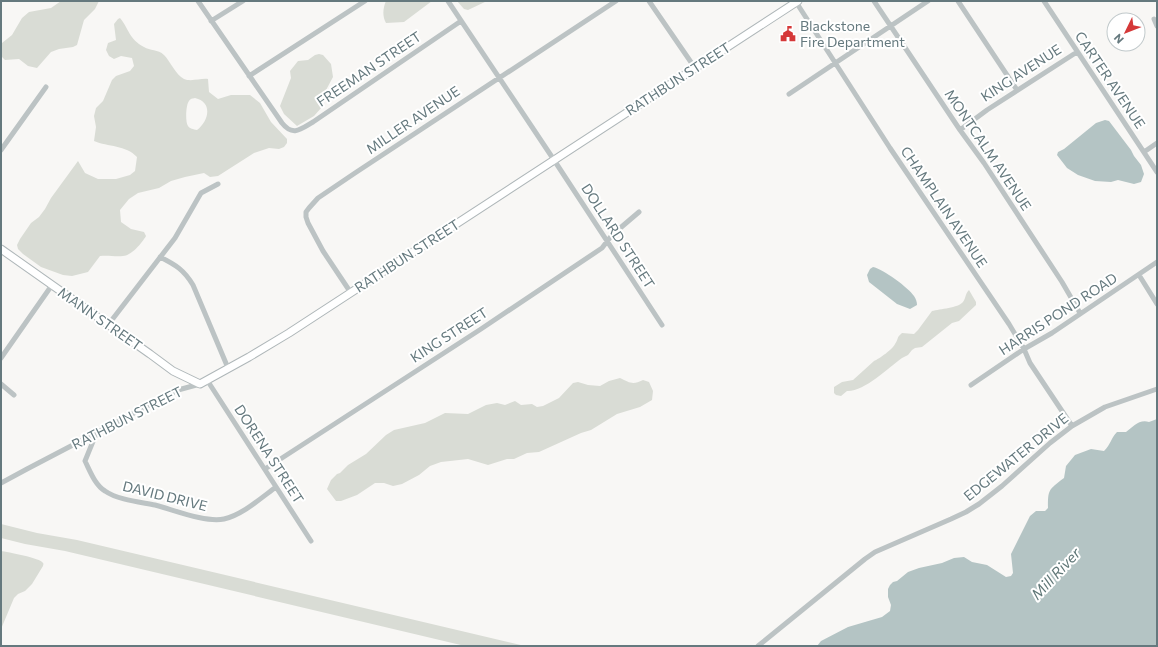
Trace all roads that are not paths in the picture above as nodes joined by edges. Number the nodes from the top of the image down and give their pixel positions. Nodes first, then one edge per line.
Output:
1 (198, 1) edge
2 (243, 1) edge
3 (365, 1) edge
4 (448, 1) edge
5 (616, 1) edge
6 (649, 1) edge
7 (874, 1) edge
8 (928, 1) edge
9 (958, 1) edge
10 (1044, 1) edge
11 (797, 2) edge
12 (1154, 19) dead end
13 (211, 20) junction
14 (461, 22) junction
15 (891, 26) junction
16 (1157, 26) edge
17 (1077, 52) junction
18 (835, 64) junction
19 (694, 68) junction
20 (249, 76) junction
21 (499, 78) junction
22 (46, 86) dead end
23 (1017, 90) junction
24 (789, 94) dead end
25 (960, 130) junction
26 (1157, 143) edge
27 (1, 150) edge
28 (1144, 152) junction
29 (554, 160) junction
30 (1157, 172) edge
31 (218, 184) dead end
32 (639, 212) dead end
33 (607, 241) junction
34 (1, 249) edge
35 (160, 257) junction
36 (1157, 262) edge
37 (1139, 275) junction
38 (52, 285) junction
39 (351, 294) junction
40 (1157, 304) edge
41 (1080, 313) junction
42 (108, 325) junction
43 (662, 325) dead end
44 (1024, 349) junction
45 (1, 358) edge
46 (228, 368) junction
47 (204, 382) junction
48 (1, 384) edge
49 (971, 385) dead end
50 (1157, 389) edge
51 (14, 395) dead end
52 (1072, 426) junction
53 (96, 434) junction
54 (265, 469) junction
55 (1, 483) edge
56 (276, 487) junction
57 (311, 541) dead end
58 (758, 646) edge

1 - 13 street
2 - 13 street
3 - 20 street
4 - 14 street, DOLLARD STREET
5 - 21 street, MILLER AVENUE
6 - 19 street
7 - 15 street, MONTCALM AVENUE
8 - 15 street
9 - 23 street
10 - 17 street, CARTER AVENUE
11 - 18 street, CHAMPLAIN AVENUE
11 - 19 street, RATHBUN STREET
12 - 16 street
13 - 20 street
14 - 20 street, FREEMAN STREET
14 - 21 street, DOLLARD STREET
15 - 18 street
15 - 25 street, MONTCALM AVENUE
17 - 23 street, KING AVENUE
17 - 28 street, CARTER AVENUE
18 - 24 street
18 - 44 street, CHAMPLAIN AVENUE
19 - 29 street, RATHBUN STREET
21 - 29 street, DOLLARD STREET
21 - 39 street, MILLER AVENUE
22 - 27 street
23 - 25 street, KING AVENUE
25 - 41 street, MONTCALM AVENUE
26 - 28 street
28 - 30 street, CARTER AVENUE
29 - 33 street, DOLLARD STREET
29 - 39 street, RATHBUN STREET
31 - 35 street
32 - 33 street, KING STREET
33 - 43 street, DOLLARD STREET
33 - 54 street, KING STREET
34 - 38 street, MANN STREET
35 - 42 street
35 - 46 street
36 - 37 street, HARRIS POND ROAD
37 - 40 street
37 - 41 street, HARRIS POND ROAD
38 - 42 street, MANN STREET
38 - 45 street
39 - 46 street, RATHBUN STREET
41 - 44 street, HARRIS POND ROAD
42 - 47 street, MANN STREET
44 - 49 street, HARRIS POND ROAD
44 - 52 street, CHAMPLAIN AVENUE
46 - 47 street, RATHBUN STREET
47 - 53 street, RATHBUN STREET
47 - 54 street, DORENA STREET
48 - 51 street
50 - 52 street, EDGEWATER DRIVE
52 - 58 street, EDGEWATER DRIVE
53 - 55 street, RATHBUN STREET
53 - 56 street, DAVID DRIVE
54 - 56 street, DORENA STREET
56 - 57 street, DORENA STREET

